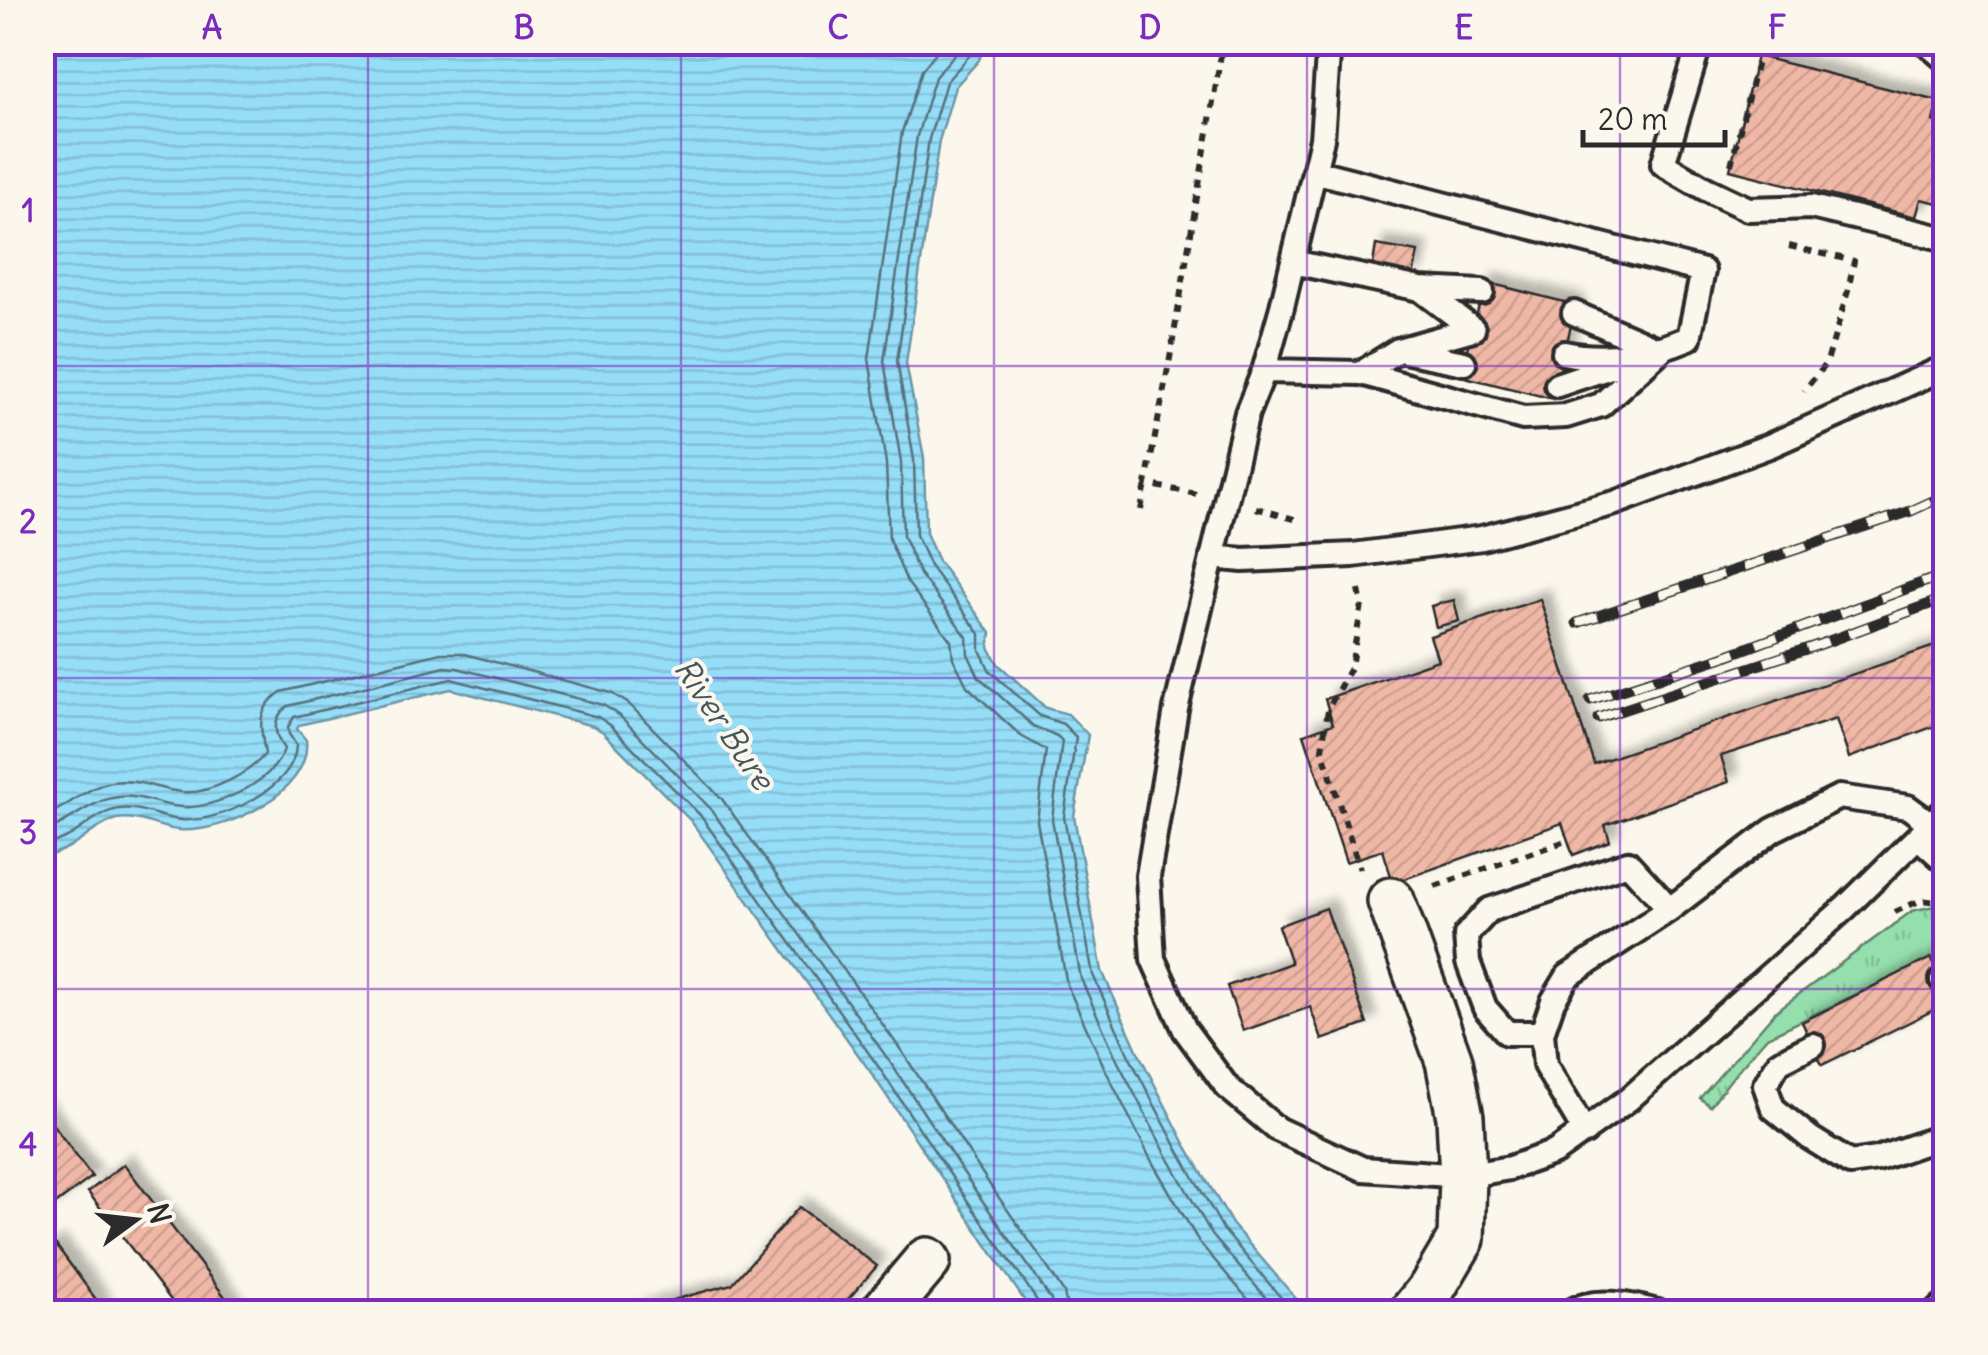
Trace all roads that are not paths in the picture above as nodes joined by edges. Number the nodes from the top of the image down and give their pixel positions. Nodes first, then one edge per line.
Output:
1 (1329, 42) edge
2 (1700, 42) edge
3 (1925, 42) edge
4 (1946, 60) edge
5 (1314, 171) junction
6 (1946, 239) edge
7 (1293, 262) junction
8 (1420, 289) junction
9 (1482, 292) dead end
10 (1574, 313) dead end
11 (1398, 350) junction
12 (1660, 350) junction
13 (1564, 353) dead end
14 (1464, 363) dead end
15 (1946, 368) edge
16 (1264, 371) junction
17 (1362, 373) junction
18 (1557, 385) dead end
19 (1212, 557) junction
20 (1932, 823) edge
21 (1946, 862) edge
22 (1391, 901) road end
23 (1670, 908) junction
24 (1542, 1033) junction
25 (1813, 1045) dead end
26 (1585, 1132) junction
27 (1946, 1134) edge
28 (1463, 1176) junction
29 (927, 1262) dead end
30 (1946, 1303) edge
31 (884, 1312) edge
32 (1413, 1312) edge
33 (1569, 1312) edge
34 (1658, 1312) edge
35 (1936, 1312) edge

1 - 5 lane
2 - 6 lane
3 - 4 lane
5 - 7 lane
5 - 12 lane
7 - 8 lane
7 - 16 lane
8 - 9 lane
8 - 11 lane
10 - 12 lane
11 - 14 lane
11 - 17 lane
12 - 13 lane
12 - 17 lane
12 - 18 lane
15 - 19 lane
16 - 17 lane
16 - 19 lane
19 - 28 lane
20 - 21 lane
20 - 23 lane
20 - 26 lane
22 - 28 street
23 - 24 lane
23 - 24 lane
24 - 26 lane
25 - 27 lane
26 - 28 lane
28 - 32 street
29 - 31 street
30 - 35 lane
33 - 34 lane

